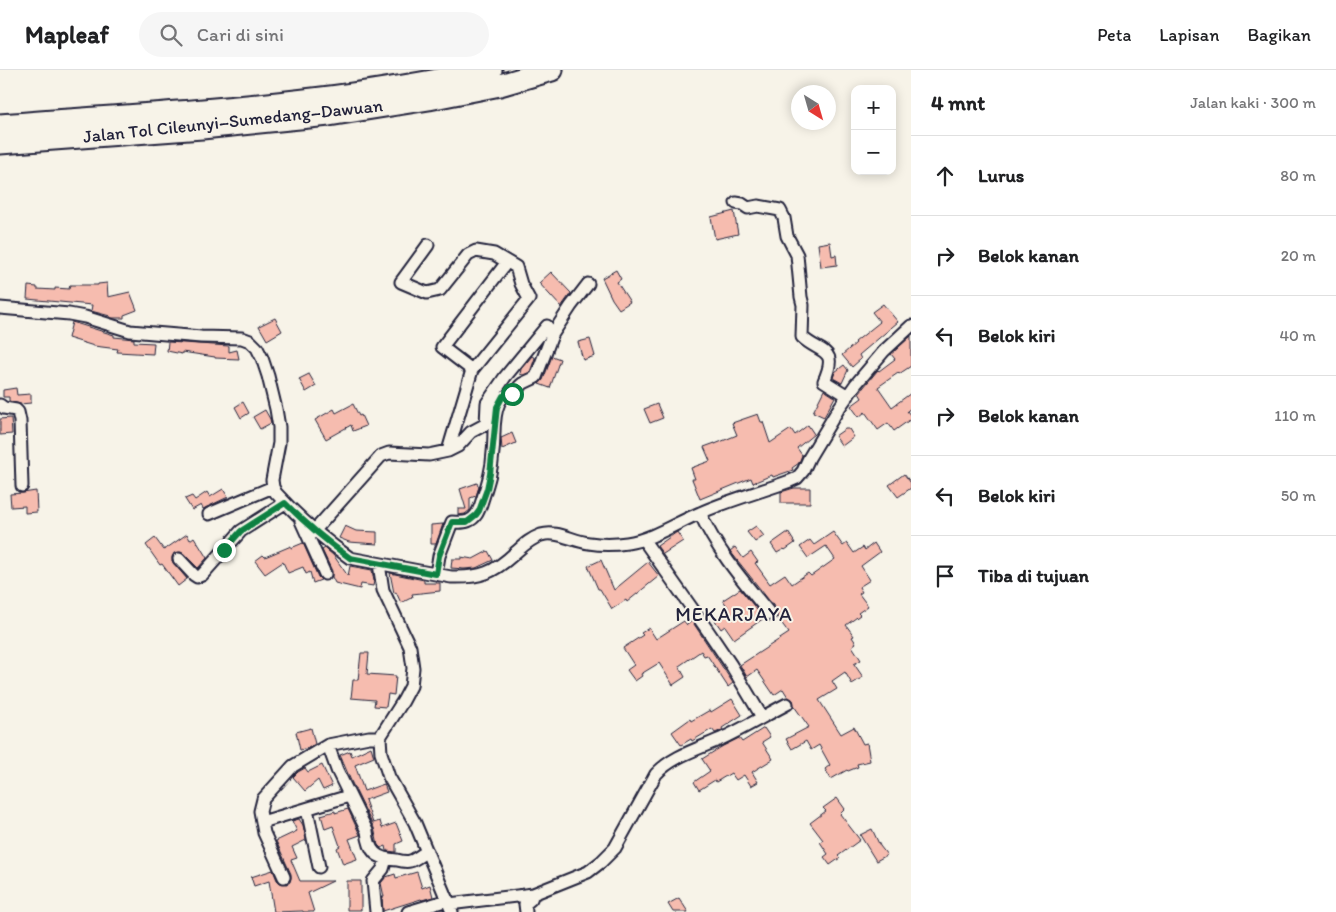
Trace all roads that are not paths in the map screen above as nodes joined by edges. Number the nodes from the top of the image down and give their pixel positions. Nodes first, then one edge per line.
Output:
1 (491, 70) edge
2 (552, 70) edge
3 (0, 125) edge
4 (0, 143) edge
5 (736, 204) dead end
6 (428, 245) dead end
7 (507, 262) junction
8 (588, 284) dead end
9 (0, 308) edge
10 (547, 326) dead end
11 (911, 326) edge
12 (472, 370) junction
13 (848, 396) junction
14 (0, 405) edge
15 (448, 451) junction
16 (22, 486) dead end
17 (273, 487) junction
18 (285, 503) junction
19 (700, 513) junction
20 (210, 514) dead end
21 (301, 519) junction
22 (315, 530) junction
23 (643, 539) junction
24 (179, 559) dead end
25 (378, 564) junction
26 (325, 574) dead end
27 (436, 574) junction
28 (770, 614) dead end
29 (787, 704) dead end
30 (762, 717) junction
31 (380, 737) junction
32 (328, 744) junction
33 (349, 796) junction
34 (308, 809) junction
35 (262, 822) junction
36 (427, 851) junction
37 (386, 859) junction
38 (319, 868) dead end
39 (284, 877) dead end
40 (533, 894) junction
41 (450, 905) edge
42 (376, 912) edge
43 (408, 912) edge
44 (526, 912) edge

1 - 3 highway, Jalan Tol Cileunyi–Sumedang–Dawuan
2 - 4 highway, Jalan Tol Cileunyi–Sumedang–Dawuan
5 - 13 street
6 - 7 street
7 - 12 street
7 - 12 street
8 - 27 street
9 - 17 street
10 - 15 street
11 - 13 street
12 - 15 street
13 - 19 street
14 - 16 street
15 - 22 street
17 - 18 street
17 - 20 street
18 - 21 street
18 - 24 street
19 - 23 street
19 - 28 street
21 - 22 street
21 - 26 street
22 - 25 street
23 - 27 street
23 - 30 street
25 - 27 street
25 - 31 street
29 - 30 street
30 - 40 street
31 - 32 street
31 - 36 street
32 - 33 street
32 - 35 street
33 - 34 street
33 - 37 street
34 - 35 street
34 - 38 street
35 - 39 street
36 - 37 street
36 - 41 street
37 - 42 street
40 - 41 street
40 - 44 street
41 - 43 street

